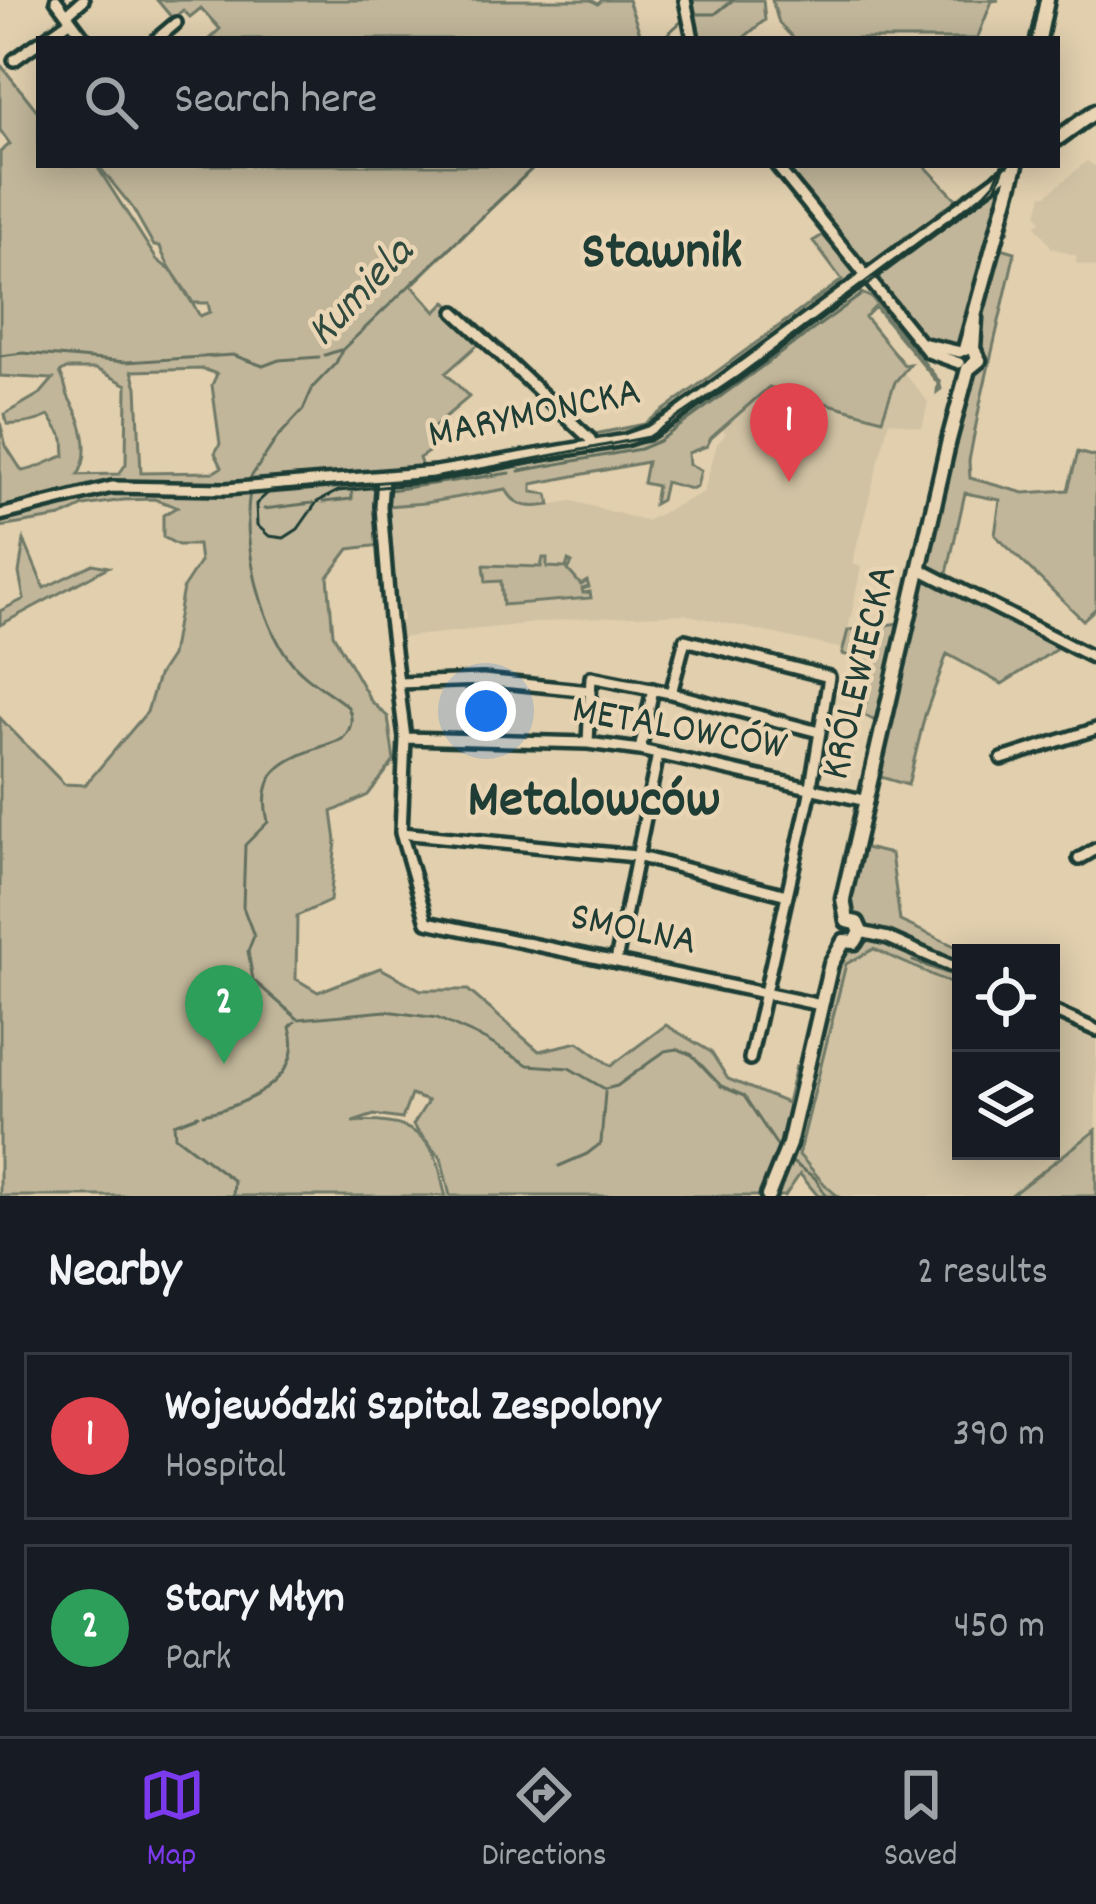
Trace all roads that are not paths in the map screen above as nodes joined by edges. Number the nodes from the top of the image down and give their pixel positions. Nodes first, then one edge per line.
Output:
1 (56, 0) edge
2 (83, 0) edge
3 (1047, 0) edge
4 (686, 3) edge
5 (69, 17) junction
6 (176, 22) dead end
7 (47, 36) edge
8 (83, 36) edge
9 (160, 36) edge
10 (692, 36) edge
11 (1040, 36) edge
12 (36, 45) edge
13 (14, 60) dead end
14 (1093, 119) edge
15 (1060, 137) edge
16 (778, 168) edge
17 (1009, 168) edge
18 (1010, 168) edge
19 (866, 276) junction
20 (455, 312) dead end
21 (964, 358) junction
22 (592, 446) junction
23 (383, 478) junction
24 (0, 515) edge
25 (920, 569) junction
26 (1096, 659) edge
27 (398, 682) junction
28 (653, 689) junction
29 (590, 691) junction
30 (671, 692) junction
31 (1096, 729) edge
32 (819, 732) junction
33 (405, 738) junction
34 (588, 743) junction
35 (640, 750) junction
36 (658, 754) junction
37 (1002, 759) dead end
38 (811, 788) junction
39 (867, 801) junction
40 (401, 833) junction
41 (1096, 849) edge
42 (636, 856) junction
43 (1079, 859) dead end
44 (787, 895) junction
45 (848, 921) junction
46 (861, 932) junction
47 (844, 941) junction
48 (616, 961) junction
49 (952, 966) edge
50 (765, 992) junction
51 (821, 1005) junction
52 (1060, 1014) edge
53 (1096, 1030) edge
54 (750, 1059) dead end
55 (768, 1196) edge

1 - 5 street
2 - 5 street
3 - 11 main road
4 - 10 street
5 - 7 street
5 - 8 street
6 - 9 street
12 - 13 street
14 - 15 main road
16 - 19 street
17 - 19 street, MARYMONCKA
18 - 21 main road, KRÓLEWIECKA
19 - 21 street
19 - 22 street, MARYMONCKA
20 - 22 street
21 - 25 main road, KRÓLEWIECKA
22 - 23 street, MARYMONCKA
23 - 24 street, MARYMONCKA
23 - 27 street
25 - 26 street
25 - 39 main road, KRÓLEWIECKA
27 - 29 street
27 - 33 street
28 - 29 street
28 - 30 street
28 - 35 street
29 - 34 street
30 - 32 street
30 - 32 street
31 - 37 street
32 - 38 street
33 - 34 street, METALOWCÓW
33 - 40 street
34 - 35 street, METALOWCÓW
35 - 36 street, METALOWCÓW
36 - 38 street, METALOWCÓW
36 - 42 street
38 - 39 street, METALOWCÓW
38 - 44 street
39 - 45 main road, KRÓLEWIECKA
40 - 42 street
40 - 48 street, SMOLNA
41 - 43 street
42 - 44 street
42 - 48 street
44 - 50 street
45 - 46 main road
45 - 47 main road
46 - 47 main road
46 - 49 street
47 - 51 main road
48 - 50 street, SMOLNA
50 - 51 street, SMOLNA
50 - 54 street
51 - 55 main road
52 - 53 street

